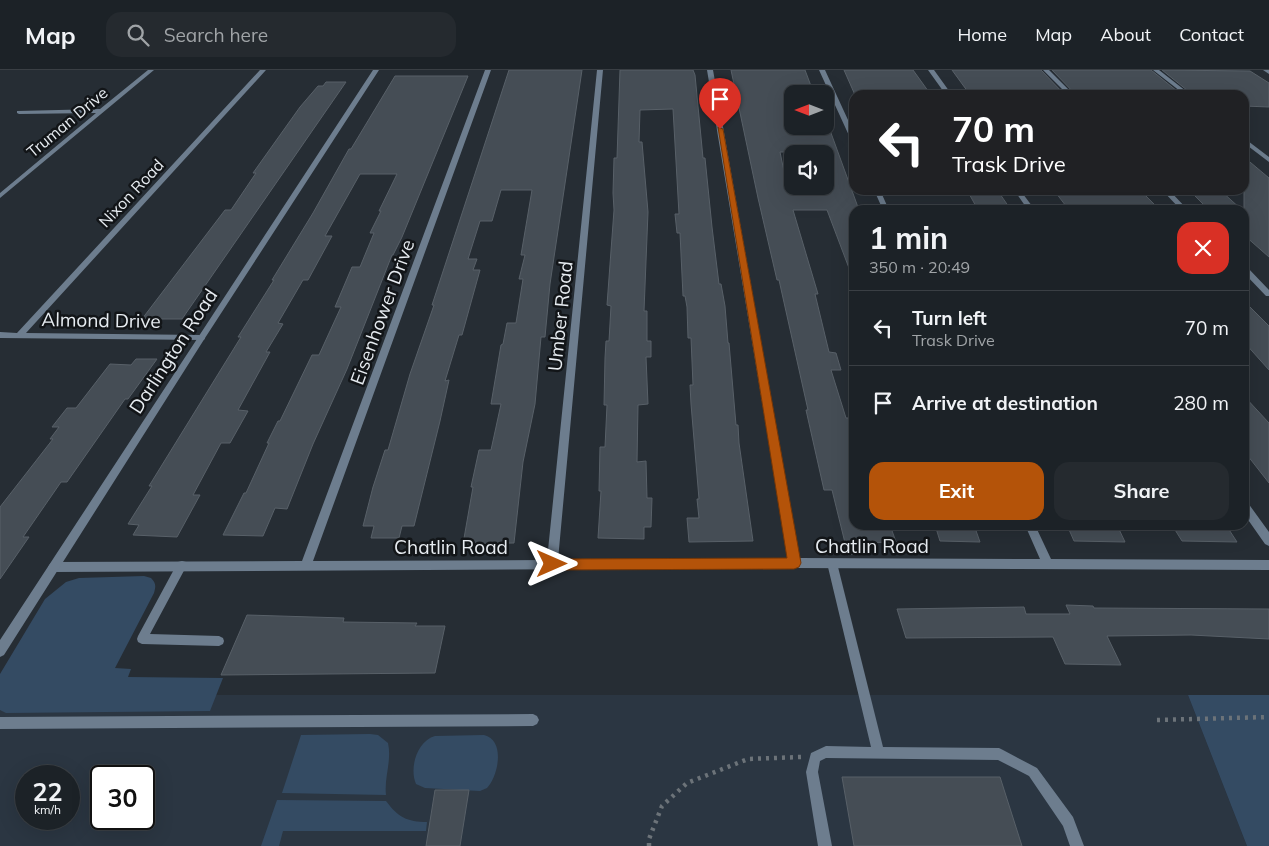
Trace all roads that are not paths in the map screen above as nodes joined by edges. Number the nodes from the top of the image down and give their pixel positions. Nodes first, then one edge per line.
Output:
1 (151, 70) edge
2 (263, 70) edge
3 (376, 70) edge
4 (488, 70) edge
5 (600, 70) edge
6 (710, 70) edge
7 (822, 70) edge
8 (931, 70) edge
9 (1046, 70) edge
10 (1156, 70) edge
11 (945, 90) edge
12 (1066, 90) edge
13 (1182, 90) edge
14 (102, 111) junction
15 (19, 112) dead end
16 (849, 129) edge
17 (1249, 144) edge
18 (1269, 160) edge
19 (1170, 195) edge
20 (0, 196) edge
21 (1180, 205) edge
22 (1249, 274) edge
23 (1269, 294) edge
24 (0, 335) edge
25 (19, 335) junction
26 (201, 338) junction
27 (1249, 513) edge
28 (1032, 530) edge
29 (1269, 541) edge
30 (794, 563) junction
31 (306, 564) junction
32 (552, 564) junction
33 (832, 564) junction
34 (182, 565) junction
35 (1048, 565) junction
36 (1269, 565) edge
37 (54, 567) junction
38 (219, 641) dead end
39 (0, 651) edge
40 (532, 720) dead end
41 (0, 723) edge
42 (879, 753) junction
43 (825, 846) edge
44 (1077, 846) edge

1 - 14 street, Truman Drive
2 - 25 street, Nixon Road
3 - 26 street, Darlington Road
4 - 31 street, Eisenhower Drive
5 - 32 street, Umber Road
6 - 30 street
7 - 16 street
8 - 11 street
9 - 12 street
10 - 13 street
14 - 15 street
14 - 20 street, Truman Drive
17 - 18 street
19 - 21 street
22 - 23 street
24 - 25 street, Almond Drive
25 - 26 street, Almond Drive
26 - 37 street, Darlington Road
27 - 29 street
28 - 35 street
30 - 32 street, Chatlin Road
30 - 33 street, Chatlin Road
31 - 32 street, Chatlin Road
31 - 34 street, Chatlin Road
33 - 35 street, Chatlin Road
33 - 42 lane
34 - 37 street, Chatlin Road
34 - 38 lane
35 - 36 street, Chatlin Road
37 - 39 street, Darlington Road
40 - 41 lane
42 - 43 lane
42 - 44 lane

